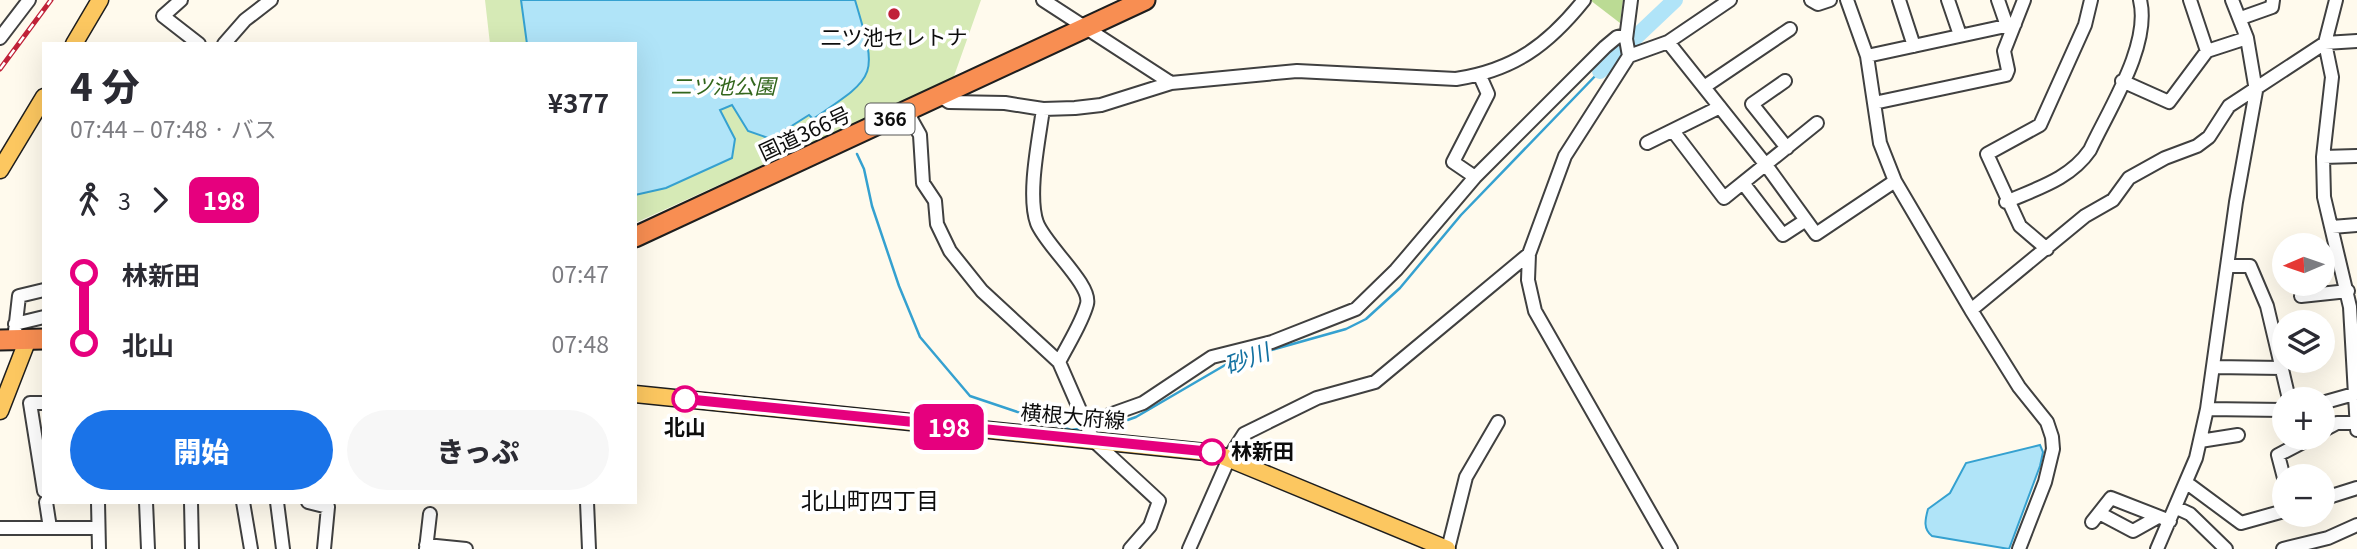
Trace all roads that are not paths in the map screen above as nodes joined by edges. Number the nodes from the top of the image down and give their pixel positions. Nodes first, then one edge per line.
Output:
1 (29, 0) edge
2 (100, 0) edge
3 (181, 0) edge
4 (271, 0) edge
5 (1043, 0) edge
6 (1145, 0) edge
7 (1584, 0) edge
8 (1632, 0) edge
9 (1730, 0) edge
10 (1811, 0) edge
11 (1830, 0) edge
12 (1847, 0) edge
13 (1899, 0) edge
14 (1948, 0) edge
15 (1998, 0) edge
16 (2024, 0) edge
17 (2091, 0) edge
18 (2140, 0) edge
19 (2190, 0) edge
20 (2232, 0) edge
21 (2273, 0) edge
22 (2336, 0) edge
23 (2241, 18) junction
24 (2011, 25) junction
25 (1087, 28) junction
26 (1790, 29) dead end
27 (1960, 35) junction
28 (1626, 37) junction
29 (2246, 37) junction
30 (0, 38) edge
31 (2357, 41) edge
32 (76, 42) edge
33 (196, 42) edge
34 (226, 42) edge
35 (1668, 42) junction
36 (2325, 43) junction
37 (1914, 46) junction
38 (2207, 51) junction
39 (1629, 56) junction
40 (1867, 56) junction
41 (1480, 76) junction
42 (1785, 81) dead end
43 (2122, 81) junction
44 (1171, 83) junction
45 (1704, 87) junction
46 (2256, 91) junction
47 (940, 96) junction
48 (42, 100) edge
49 (1874, 103) junction
50 (1720, 107) junction
51 (1043, 109) junction
52 (912, 110) junction
53 (1817, 123) dead end
54 (1673, 131) junction
55 (1647, 143) dead end
56 (1787, 148) junction
57 (2357, 156) edge
58 (2323, 157) junction
59 (1766, 165) junction
60 (0, 170) edge
61 (1475, 177) junction
62 (1895, 181) junction
63 (1743, 183) junction
64 (2006, 202) junction
65 (1806, 220) junction
66 (2357, 225) edge
67 (2332, 228) junction
68 (637, 236) edge
69 (2047, 250) junction
70 (1529, 254) junction
71 (2230, 266) junction
72 (42, 290) edge
73 (2348, 291) junction
74 (2335, 292) edge
75 (1971, 310) junction
76 (42, 319) edge
77 (2272, 327) edge
78 (20, 336) edge
79 (2355, 347) edge
80 (1059, 362) junction
81 (2214, 368) junction
82 (2272, 368) edge
83 (637, 394) edge
84 (2354, 394) junction
85 (2335, 399) edge
86 (42, 404) edge
87 (2207, 409) junction
88 (0, 411) edge
89 (2272, 411) edge
90 (1498, 422) dead end
91 (1087, 424) junction
92 (2335, 424) edge
93 (2356, 424) edge
94 (2238, 435) dead end
95 (1093, 440) junction
96 (2200, 441) junction
97 (2287, 450) edge
98 (1230, 456) junction
99 (2280, 464) edge
100 (42, 478) edge
101 (2187, 483) junction
102 (2357, 488) edge
103 (2335, 495) edge
104 (46, 504) edge
105 (98, 504) edge
106 (146, 504) edge
107 (191, 504) edge
108 (243, 504) edge
109 (277, 504) edge
110 (315, 504) edge
111 (587, 504) edge
112 (2177, 508) junction
113 (430, 514) dead end
114 (2272, 514) edge
115 (2164, 519) junction
116 (2357, 525) edge
117 (0, 528) edge
118 (50, 528) junction
119 (98, 528) junction
120 (426, 547) edge
121 (1444, 548) edge
122 (99, 549) edge
123 (148, 549) edge
124 (192, 549) edge
125 (251, 549) edge
126 (284, 549) edge
127 (324, 549) edge
128 (466, 549) edge
129 (589, 549) edge
130 (1130, 549) edge
131 (1189, 549) edge
132 (1671, 549) edge
133 (2020, 549) edge
134 (2157, 549) edge
135 (2226, 549) edge
136 (2283, 549) edge

1 - 30 street
2 - 32 main road
3 - 33 street
4 - 34 street
5 - 25 street
6 - 25 highway, 国道366号 / 366
7 - 41 street
8 - 28 street
9 - 35 street
10 - 11 street
12 - 40 street
13 - 37 street
14 - 27 street
15 - 24 street
16 - 24 street
17 - 64 street
18 - 43 street
19 - 38 street
20 - 23 street
21 - 23 street
22 - 36 street
23 - 29 street
24 - 27 street
24 - 49 street
25 - 44 street
25 - 47 highway, 国道366号 / 366
26 - 45 street
27 - 37 street
28 - 39 street
28 - 61 street
29 - 38 street
29 - 46 street
31 - 36 street
35 - 39 street
35 - 45 street
36 - 46 street
36 - 58 street
37 - 40 street
38 - 43 street
39 - 70 street
40 - 49 street
41 - 44 street
41 - 61 street
42 - 56 street
43 - 64 street
44 - 51 street
45 - 50 street
46 - 69 street
46 - 71 street
47 - 51 street
47 - 52 highway, 国道366号 / 366
48 - 60 main road
49 - 62 street
50 - 54 street
50 - 59 street
51 - 80 street
52 - 68 highway, 国道366号 / 366
52 - 80 street
53 - 56 street
54 - 55 street
54 - 63 street
56 - 59 street
57 - 58 street
58 - 67 street
59 - 63 street
59 - 65 street
61 - 91 street
62 - 65 street
62 - 75 street
63 - 65 street
64 - 69 street
66 - 67 street
67 - 73 street
69 - 75 street
70 - 98 street
70 - 132 street
71 - 77 street
71 - 81 street
72 - 78 street
73 - 74 street
73 - 79 street
75 - 133 street
76 - 78 street
78 - 88 main road
79 - 84 street
80 - 91 street
81 - 82 street
81 - 87 street
83 - 95 main road, 横根大府線
84 - 85 street
84 - 93 street
86 - 100 street
87 - 89 street
87 - 96 street
90 - 121 street
91 - 95 street
92 - 93 street
94 - 96 street
95 - 98 main road, 横根大府線
95 - 130 street
96 - 101 street
97 - 99 street
98 - 121 main road, 横根大府線
98 - 131 street
101 - 112 street
101 - 114 street
102 - 103 street
104 - 118 street
105 - 119 street
106 - 123 street
107 - 124 street
108 - 125 street
109 - 126 street
110 - 127 street
111 - 129 street
112 - 115 street
112 - 135 street
113 - 120 street
115 - 115 street
115 - 134 street
116 - 136 street
117 - 118 street
118 - 119 street
119 - 122 street
120 - 128 street

